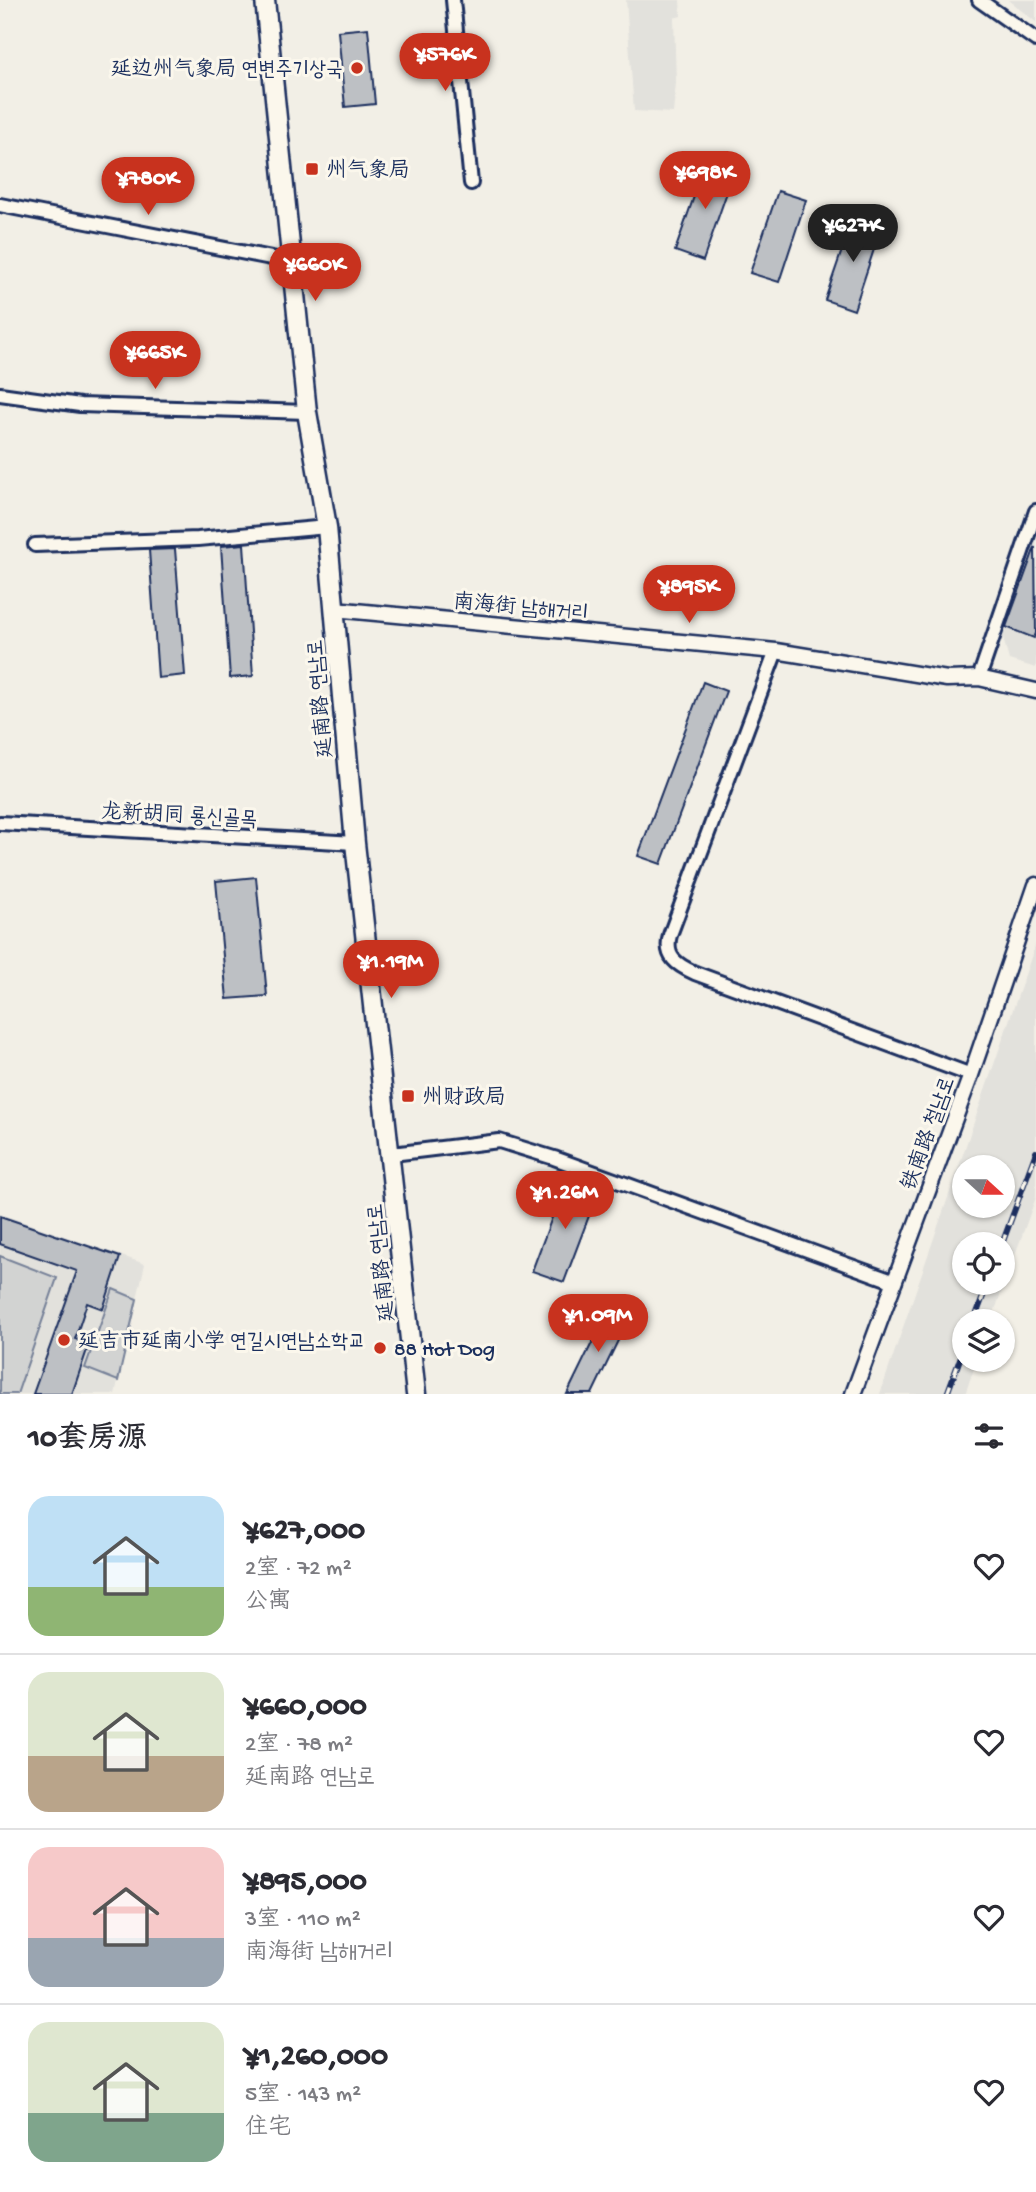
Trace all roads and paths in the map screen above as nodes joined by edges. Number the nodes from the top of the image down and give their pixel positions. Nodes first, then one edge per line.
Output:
1 (265, 0) edge
2 (453, 0) edge
3 (979, 0) edge
4 (1036, 40) edge
5 (471, 183) dead end
6 (0, 205) edge
7 (292, 262) junction
8 (0, 394) edge
9 (307, 412) junction
10 (1036, 511) edge
11 (327, 527) junction
12 (35, 545) dead end
13 (334, 609) junction
14 (776, 651) junction
15 (979, 678) junction
16 (1036, 691) edge
17 (0, 823) edge
18 (355, 844) junction
19 (1036, 885) edge
20 (971, 1075) junction
21 (392, 1154) junction
22 (895, 1282) junction
23 (416, 1394) edge
24 (853, 1394) edge

1 - 7 main road, 延南路 연남로
2 - 5 street
3 - 4 street
6 - 7 street
7 - 9 main road, 延南路 연남로
8 - 9 street
9 - 11 main road, 延南路 연남로
10 - 15 street
11 - 12 street
11 - 13 main road, 延南路 연남로
13 - 14 street, 南海街 남해거리
13 - 18 main road, 延南路 연남로
14 - 15 street, 南海街 남해거리
14 - 20 street
15 - 16 street, 南海街 남해거리
17 - 18 street, 龙新胡同 룡신골목
18 - 21 main road, 延南路 연남로
19 - 20 street, 铁南路 철남로
20 - 22 street, 铁南路 철남로
21 - 22 street
21 - 23 main road, 延南路 연남로
22 - 24 street, 铁南路 철남로

